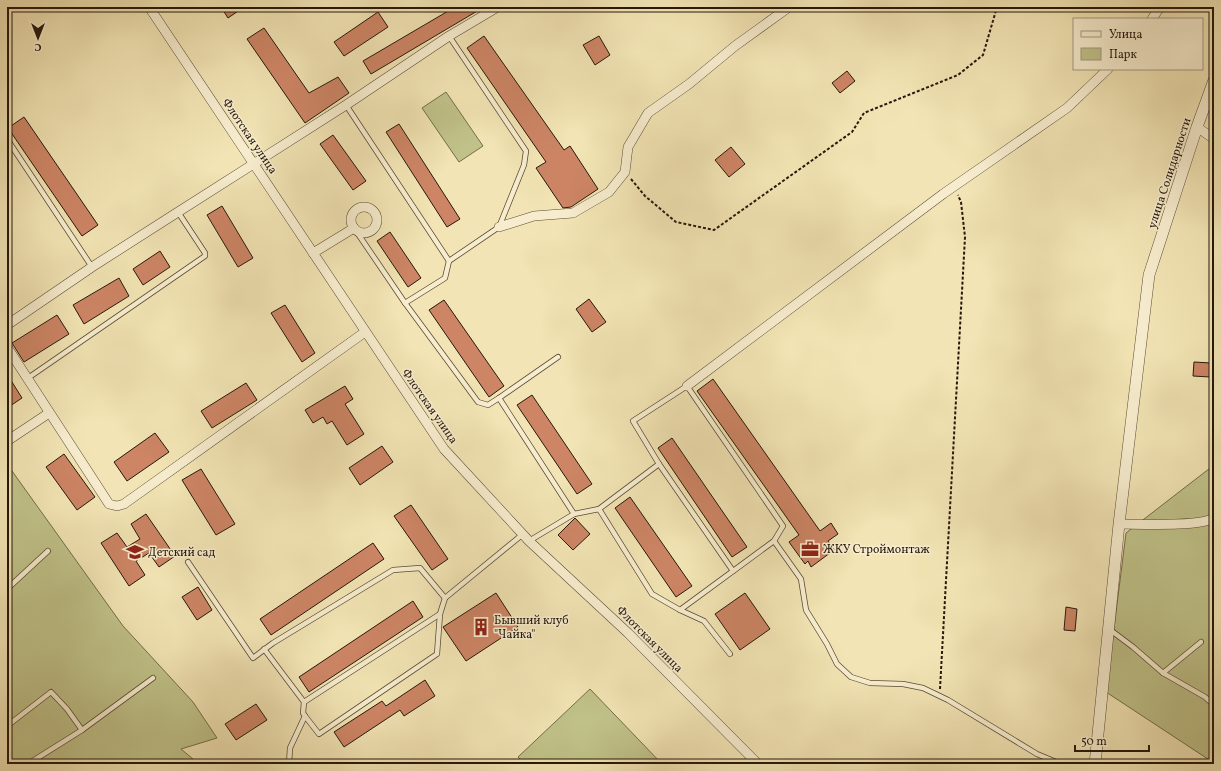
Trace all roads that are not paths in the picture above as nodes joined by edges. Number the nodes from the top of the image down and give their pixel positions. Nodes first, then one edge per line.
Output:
1 (149, 7) edge
2 (495, 7) edge
3 (788, 7) edge
4 (1160, 7) edge
5 (1153, 18) edge
6 (449, 36) junction
7 (1107, 70) edge
8 (1214, 80) edge
9 (346, 105) junction
10 (1197, 127) junction
11 (7, 139) edge
12 (1214, 139) edge
13 (254, 163) junction
14 (178, 212) junction
15 (498, 227) junction
16 (354, 228) joint
17 (313, 253) junction
18 (449, 261) junction
19 (92, 267) junction
20 (406, 303) junction
21 (7, 325) edge
22 (365, 332) junction
23 (7, 347) edge
24 (558, 357) dead end
25 (28, 378) junction
26 (687, 386) junction
27 (499, 398) junction
28 (49, 413) junction
29 (7, 441) edge
30 (659, 464) junction
31 (599, 509) junction
32 (574, 514) junction
33 (1214, 518) edge
34 (1119, 524) junction
35 (526, 537) junction
36 (774, 541) junction
37 (48, 551) dead end
38 (188, 562) dead end
39 (733, 571) junction
40 (7, 589) edge
41 (445, 598) junction
42 (680, 610) junction
43 (440, 614) junction
44 (1108, 628) junction
45 (1201, 642) dead end
46 (264, 649) junction
47 (730, 654) dead end
48 (1163, 673) junction
49 (153, 678) dead end
50 (304, 702) junction
51 (1214, 705) edge
52 (304, 716) junction
53 (7, 726) edge
54 (82, 730) junction
55 (28, 764) edge
56 (289, 764) edge
57 (758, 764) edge
58 (1061, 764) edge
59 (1095, 764) edge

1 - 13 street, Флотская улица
2 - 6 street
3 - 15 street
4 - 5 street
6 - 9 street
6 - 15 lane
7 - 26 street
8 - 10 street, улица Солидарности
9 - 13 street
9 - 18 lane
10 - 12 street
10 - 34 street, улица Солидарности
11 - 19 lane
13 - 14 street
13 - 17 street, Флотская улица
14 - 19 street
14 - 25 lane
15 - 18 lane
16 - 17 street
16 - 20 lane
17 - 22 street, Флотская улица
18 - 20 lane
19 - 21 street
20 - 27 lane
22 - 28 street
22 - 35 street, Флотская улица
23 - 25 street
24 - 27 lane
25 - 28 street
26 - 30 lane
26 - 36 lane
27 - 32 lane
28 - 29 street
30 - 31 lane
30 - 39 lane
31 - 32 lane
31 - 42 lane
32 - 35 lane
33 - 34 street
34 - 44 street, улица Солидарности
35 - 41 lane
35 - 57 street, Флотская улица
36 - 39 lane
36 - 58 lane
37 - 40 lane
38 - 46 lane
39 - 42 lane
41 - 43 lane
41 - 46 lane
42 - 47 lane
43 - 50 lane
43 - 52 lane
44 - 48 lane
44 - 59 street, улица Солидарности
45 - 48 lane
46 - 50 lane
48 - 51 lane
49 - 54 lane
50 - 52 lane
52 - 56 lane
53 - 54 lane
54 - 55 lane

